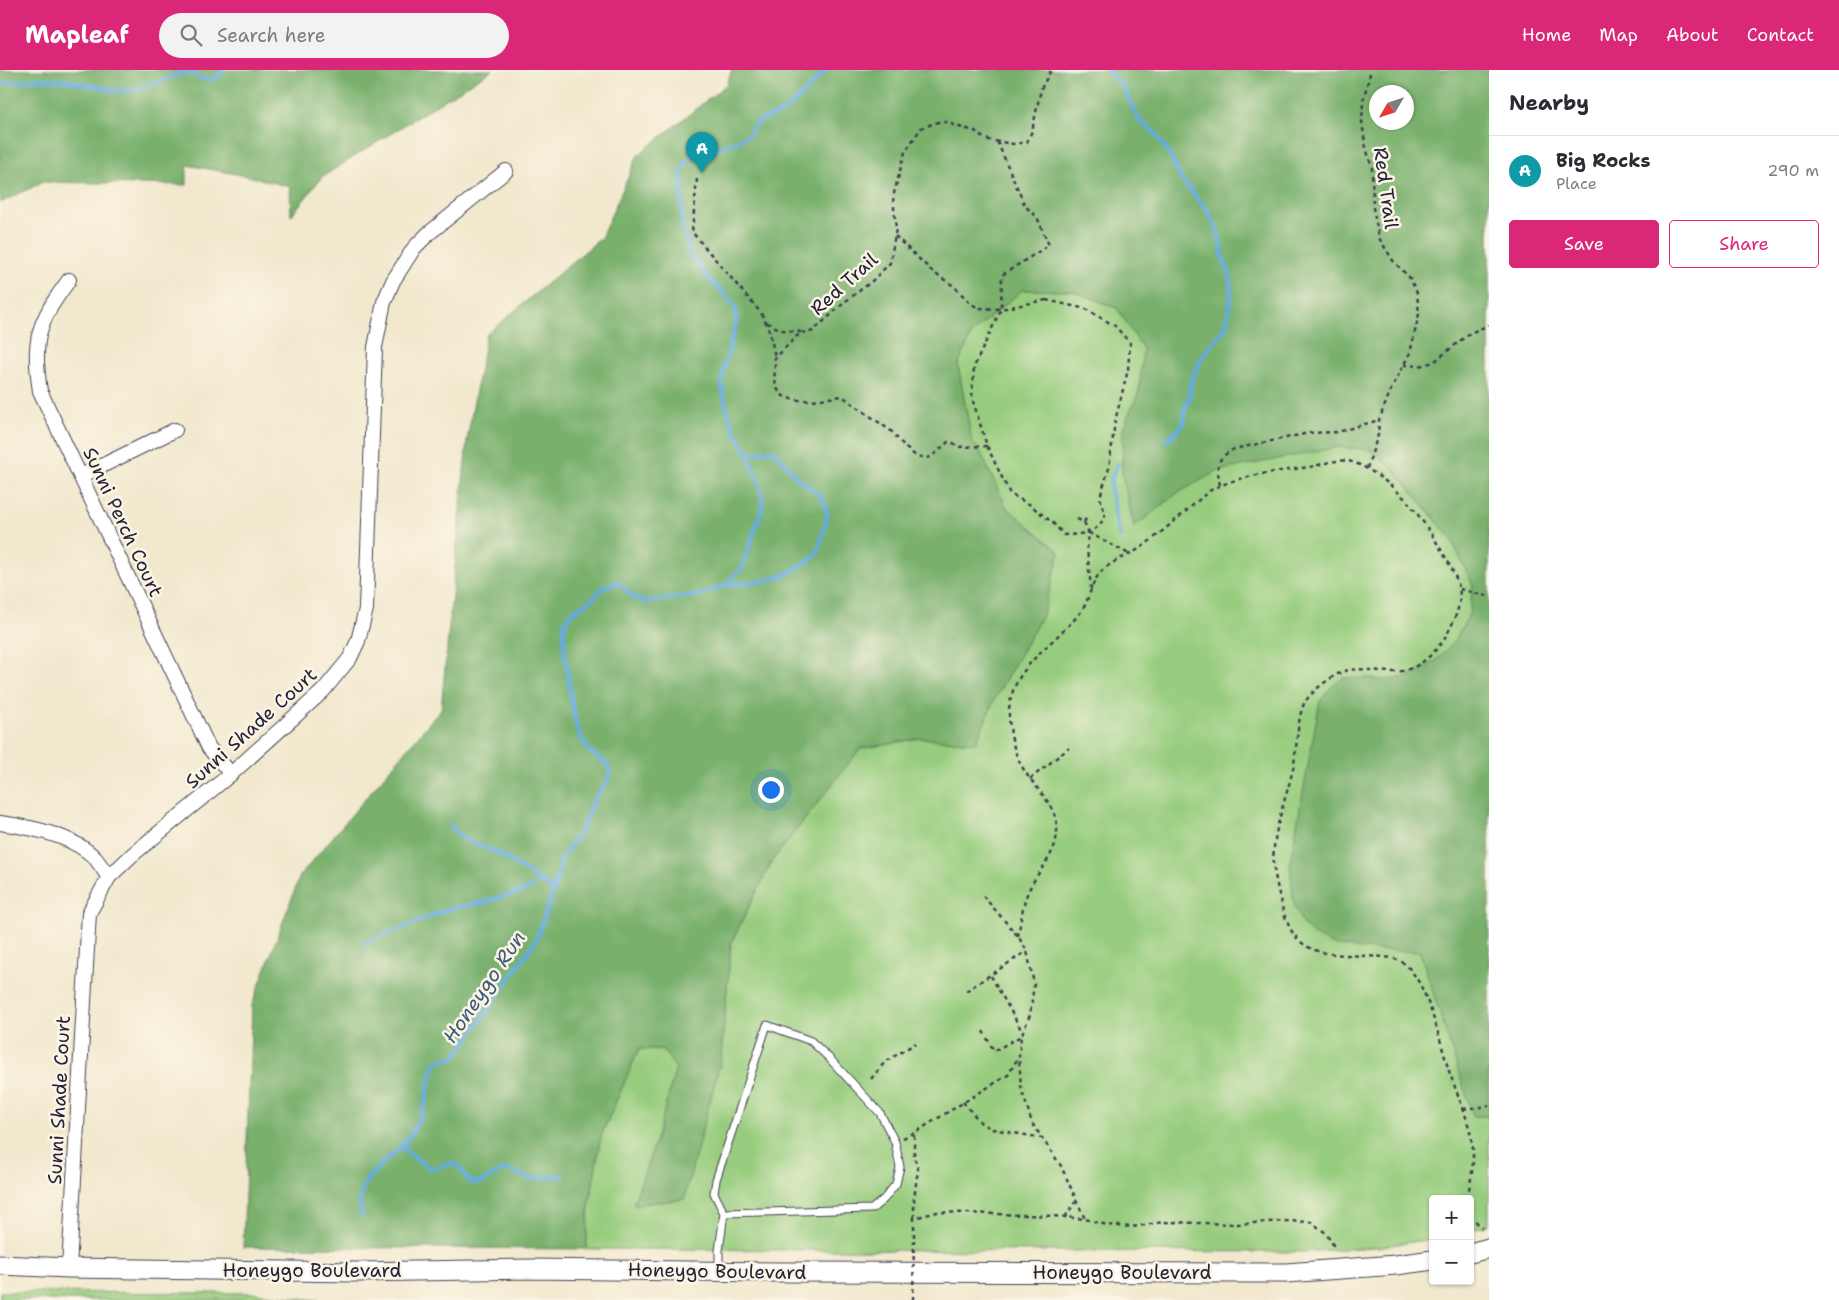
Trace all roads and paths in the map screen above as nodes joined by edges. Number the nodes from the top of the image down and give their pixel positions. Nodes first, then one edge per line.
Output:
1 (1051, 70) edge
2 (1371, 70) edge
3 (997, 141) junction
4 (506, 171) dead end
5 (697, 179) dead end
6 (895, 236) junction
7 (69, 280) dead end
8 (1000, 309) junction
9 (767, 323) junction
10 (1489, 326) edge
11 (801, 332) junction
12 (775, 358) junction
13 (1404, 365) junction
14 (1379, 420) junction
15 (175, 430) dead end
16 (986, 446) junction
17 (1367, 468) junction
18 (80, 476) junction
19 (1220, 485) junction
20 (1087, 516) dead end
21 (1078, 518) dead end
22 (1084, 522) junction
23 (1089, 533) junction
24 (1129, 554) junction
25 (1091, 589) junction
26 (1460, 589) junction
27 (1489, 600) edge
28 (1069, 748) dead end
29 (231, 774) junction
30 (1030, 779) junction
31 (0, 823) edge
32 (109, 877) junction
33 (983, 896) dead end
34 (1018, 936) junction
35 (1027, 950) junction
36 (991, 976) junction
37 (966, 991) dead end
38 (983, 1031) dead end
39 (1022, 1032) junction
40 (1021, 1036) junction
41 (916, 1043) dead end
42 (1019, 1057) junction
43 (871, 1079) dead end
44 (963, 1102) junction
45 (1489, 1106) edge
46 (1463, 1109) junction
47 (914, 1133) junction
48 (1042, 1138) junction
49 (895, 1142) junction
50 (1468, 1195) edge
51 (1077, 1200) junction
52 (724, 1213) junction
53 (1065, 1217) junction
54 (914, 1218) junction
55 (1085, 1219) junction
56 (1474, 1219) edge
57 (1482, 1228) dead end
58 (1489, 1248) edge
59 (1334, 1250) dead end
60 (1474, 1252) edge
61 (1429, 1261) edge
62 (0, 1265) edge
63 (69, 1268) junction
64 (719, 1271) junction
65 (914, 1300) edge

1 - 3 path, Red Trail
2 - 13 path, Red Trail
3 - 6 path, Red Trail
3 - 8 path
4 - 29 street, Sunni Shade Court
5 - 9 path
6 - 8 path
6 - 11 path, Red Trail
7 - 18 street, Sunni Perch Court
8 - 16 path
8 - 23 path
9 - 11 path
9 - 12 path
10 - 13 path
11 - 12 path, Red Trail
12 - 16 path
13 - 14 path, Red Trail
14 - 17 path, Red Trail
14 - 19 path
15 - 18 street
16 - 23 path
17 - 19 path
17 - 26 path
18 - 29 street, Sunni Perch Court
19 - 24 path
20 - 22 path
21 - 22 path
22 - 23 path
23 - 24 path
23 - 25 path
24 - 25 path
25 - 30 path
26 - 27 path
26 - 46 path
28 - 30 path
29 - 32 street, Sunni Shade Court
30 - 34 path
31 - 32 street
32 - 63 street, Sunni Shade Court
33 - 34 path
34 - 35 path
35 - 36 path
35 - 39 path
36 - 37 path
36 - 39 path
38 - 40 path
39 - 40 path
40 - 42 path
41 - 43 path
42 - 44 path
42 - 48 path
44 - 47 path
44 - 48 path
45 - 46 path
46 - 50 path
47 - 49 path
47 - 54 path
48 - 51 path
49 - 52 lane
49 - 52 lane
51 - 53 path
51 - 55 path
52 - 64 lane
53 - 54 path
53 - 55 path
54 - 65 path, bridge
55 - 59 path
56 - 57 path
58 - 60 main road
61 - 64 main road, Honeygo Boulevard
62 - 63 main road, Honeygo Boulevard
63 - 64 main road, Honeygo Boulevard

